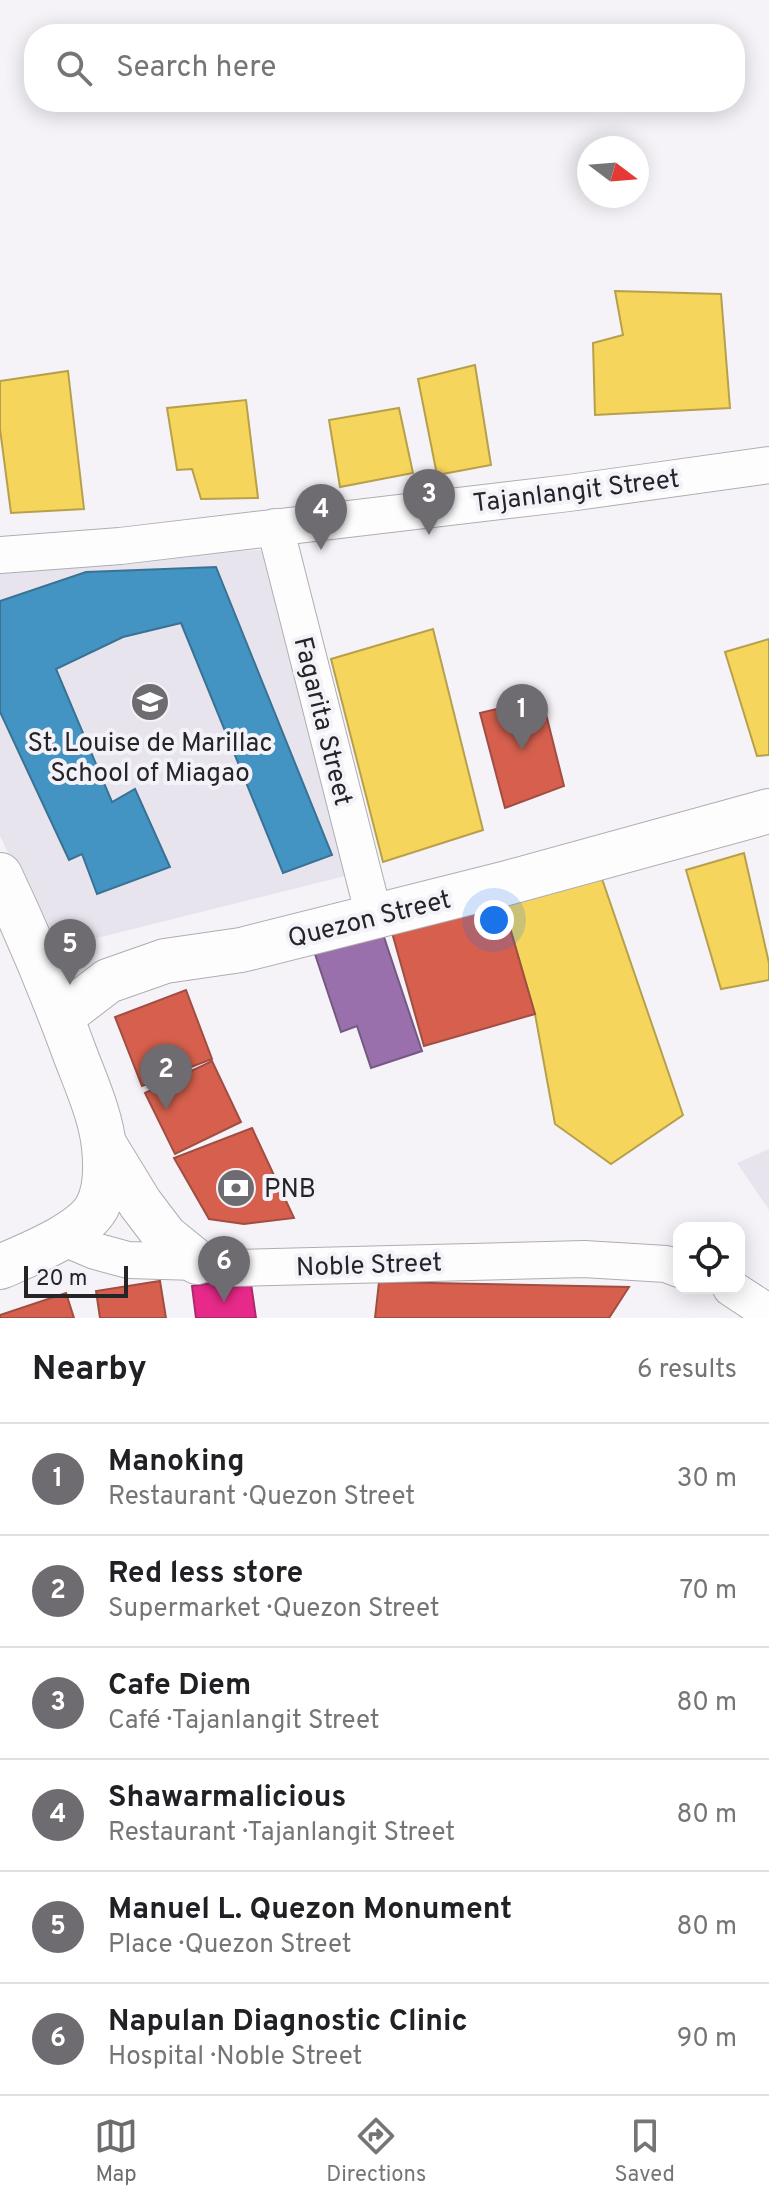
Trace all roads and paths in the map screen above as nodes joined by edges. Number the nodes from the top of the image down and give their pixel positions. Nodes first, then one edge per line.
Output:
1 (769, 465) edge
2 (275, 527) junction
3 (0, 555) edge
4 (769, 811) edge
5 (0, 875) edge
6 (374, 916) junction
7 (38, 959) junction
8 (108, 981) junction
9 (61, 1017) junction
10 (104, 1144) junction
11 (62, 1237) junction
12 (197, 1262) junction
13 (0, 1267) edge
14 (673, 1267) edge
15 (740, 1294) edge
16 (769, 1313) edge

1 - 2 street, Tajanlangit Street
2 - 3 street, Tajanlangit Street
2 - 6 street, Fagarita Street
4 - 6 street, Quezon Street
5 - 7 street
6 - 8 street, Quezon Street
7 - 8 street
7 - 9 street
8 - 9 street, Quezon Street
9 - 10 street
10 - 11 street
10 - 12 street
11 - 12 street, Noble Street
11 - 13 street
12 - 14 street, Noble Street
15 - 16 street

